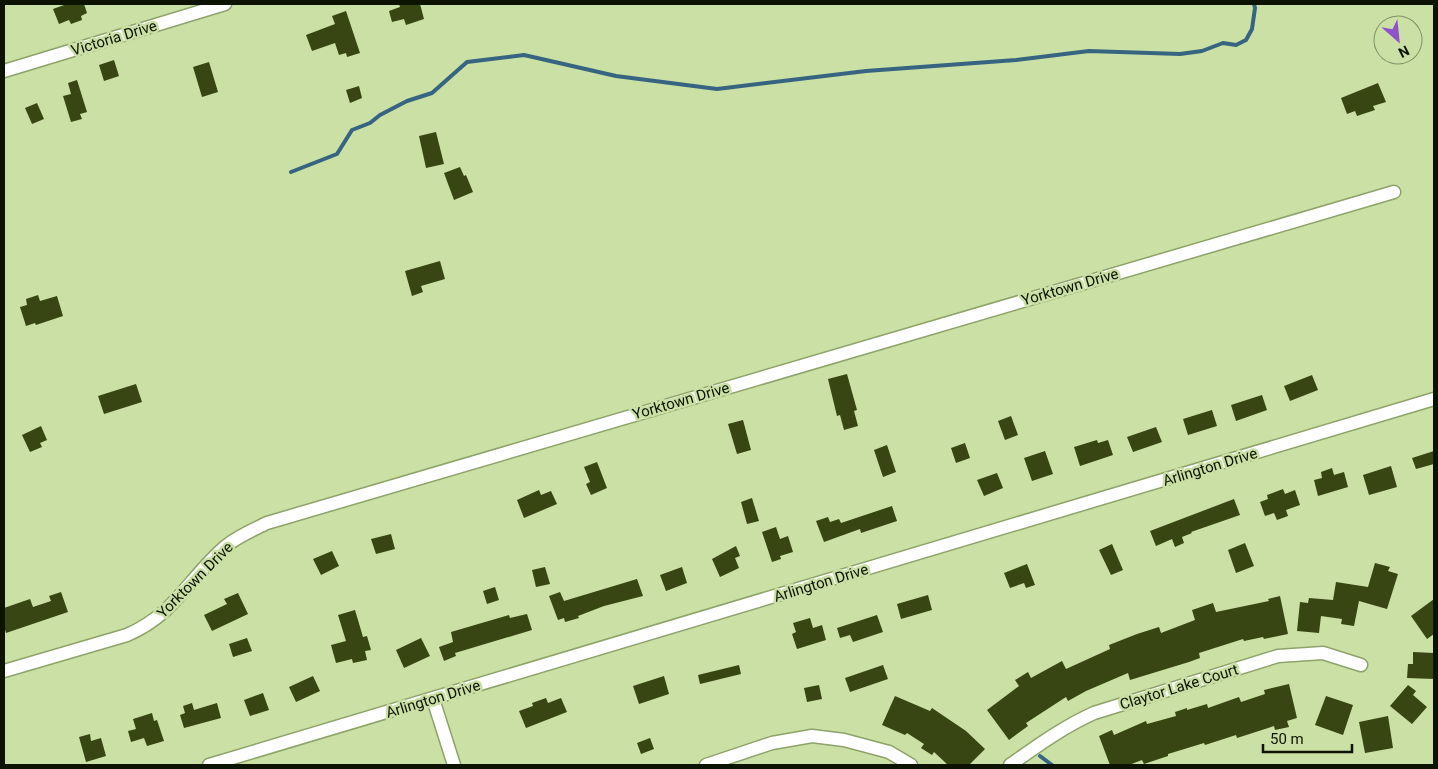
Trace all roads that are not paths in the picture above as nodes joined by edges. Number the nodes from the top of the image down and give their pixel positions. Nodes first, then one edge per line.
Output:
1 (225, 4) edge
2 (4, 71) edge
3 (1394, 192) dead end
4 (1434, 399) edge
5 (1361, 666) dead end
6 (4, 671) edge
7 (433, 699) junction
8 (208, 765) edge
9 (454, 765) edge
10 (706, 765) edge
11 (911, 765) edge
12 (1010, 765) edge

1 - 2 street, Victoria Drive
3 - 6 street, Yorktown Drive
4 - 7 street, Arlington Drive
5 - 12 street, Claytor Lake Court
7 - 8 street, Arlington Drive
7 - 9 street
10 - 11 street

